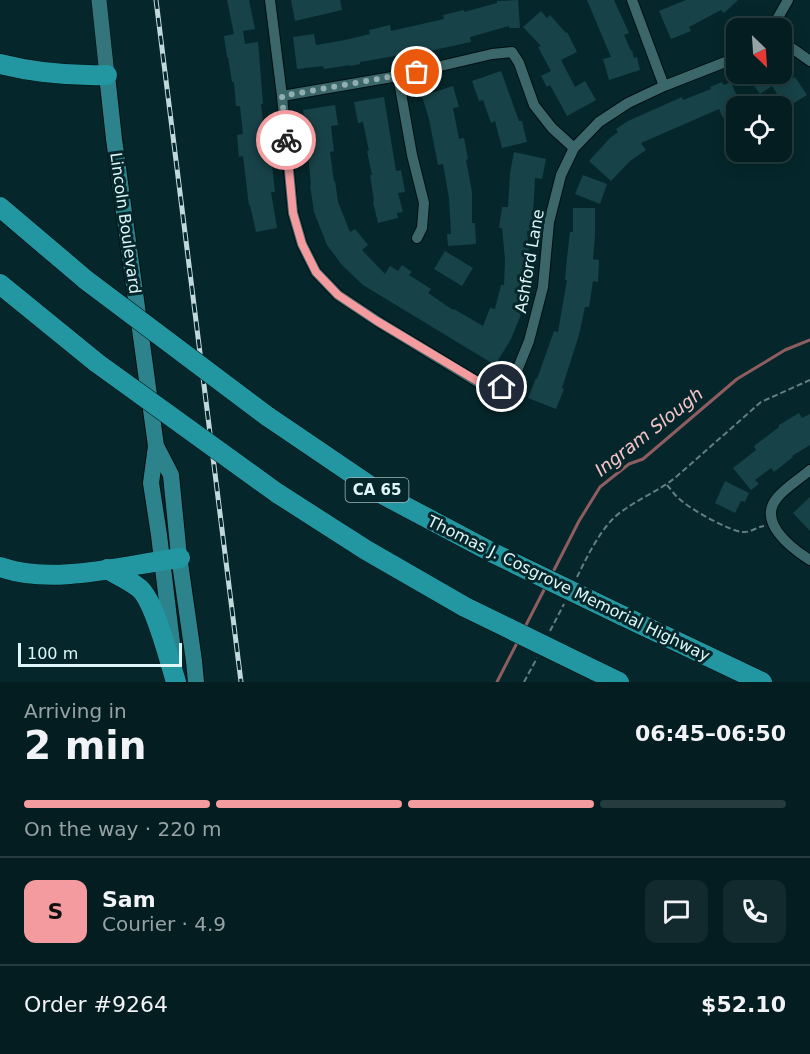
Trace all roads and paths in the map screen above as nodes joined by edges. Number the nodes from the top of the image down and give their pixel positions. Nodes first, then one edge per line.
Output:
1 (99, 0) edge
2 (270, 0) edge
3 (788, 0) edge
4 (636, 1) edge
5 (778, 18) edge
6 (792, 48) edge
7 (810, 61) edge
8 (726, 62) edge
9 (0, 64) edge
10 (107, 75) junction
11 (398, 76) junction
12 (664, 86) junction
13 (282, 96) junction
14 (574, 148) junction
15 (0, 207) edge
16 (417, 238) dead end
17 (0, 284) edge
18 (810, 380) edge
19 (810, 470) edge
20 (667, 485) junction
21 (773, 526) junction
22 (170, 559) junction
23 (810, 560) edge
24 (0, 567) edge
25 (107, 569) junction
26 (575, 581) dead end
27 (566, 601) dead end
28 (546, 639) dead end
29 (536, 658) dead end
30 (760, 681) edge
31 (176, 682) edge
32 (196, 682) edge
33 (524, 682) edge
34 (620, 682) edge

1 - 10 main road, Lincoln Boulevard
2 - 13 street, Ashford Lane
3 - 5 street
4 - 12 street
6 - 7 street
8 - 12 street, Ashford Lane
9 - 10 highway
10 - 22 main road, Lincoln Boulevard
11 - 13 street
11 - 14 street
11 - 16 street
12 - 14 street, Ashford Lane
13 - 14 street, Ashford Lane
15 - 30 highway, Thomas J. Cosgrove Memorial Highway / CA 65, bridge
17 - 34 highway, bridge
18 - 20 path
19 - 21 street
20 - 21 path
20 - 26 path
21 - 23 street
22 - 25 highway
22 - 31 main road, Lincoln Boulevard
22 - 32 main road, Lincoln Boulevard
24 - 25 highway
25 - 31 highway
27 - 28 path
29 - 33 path

